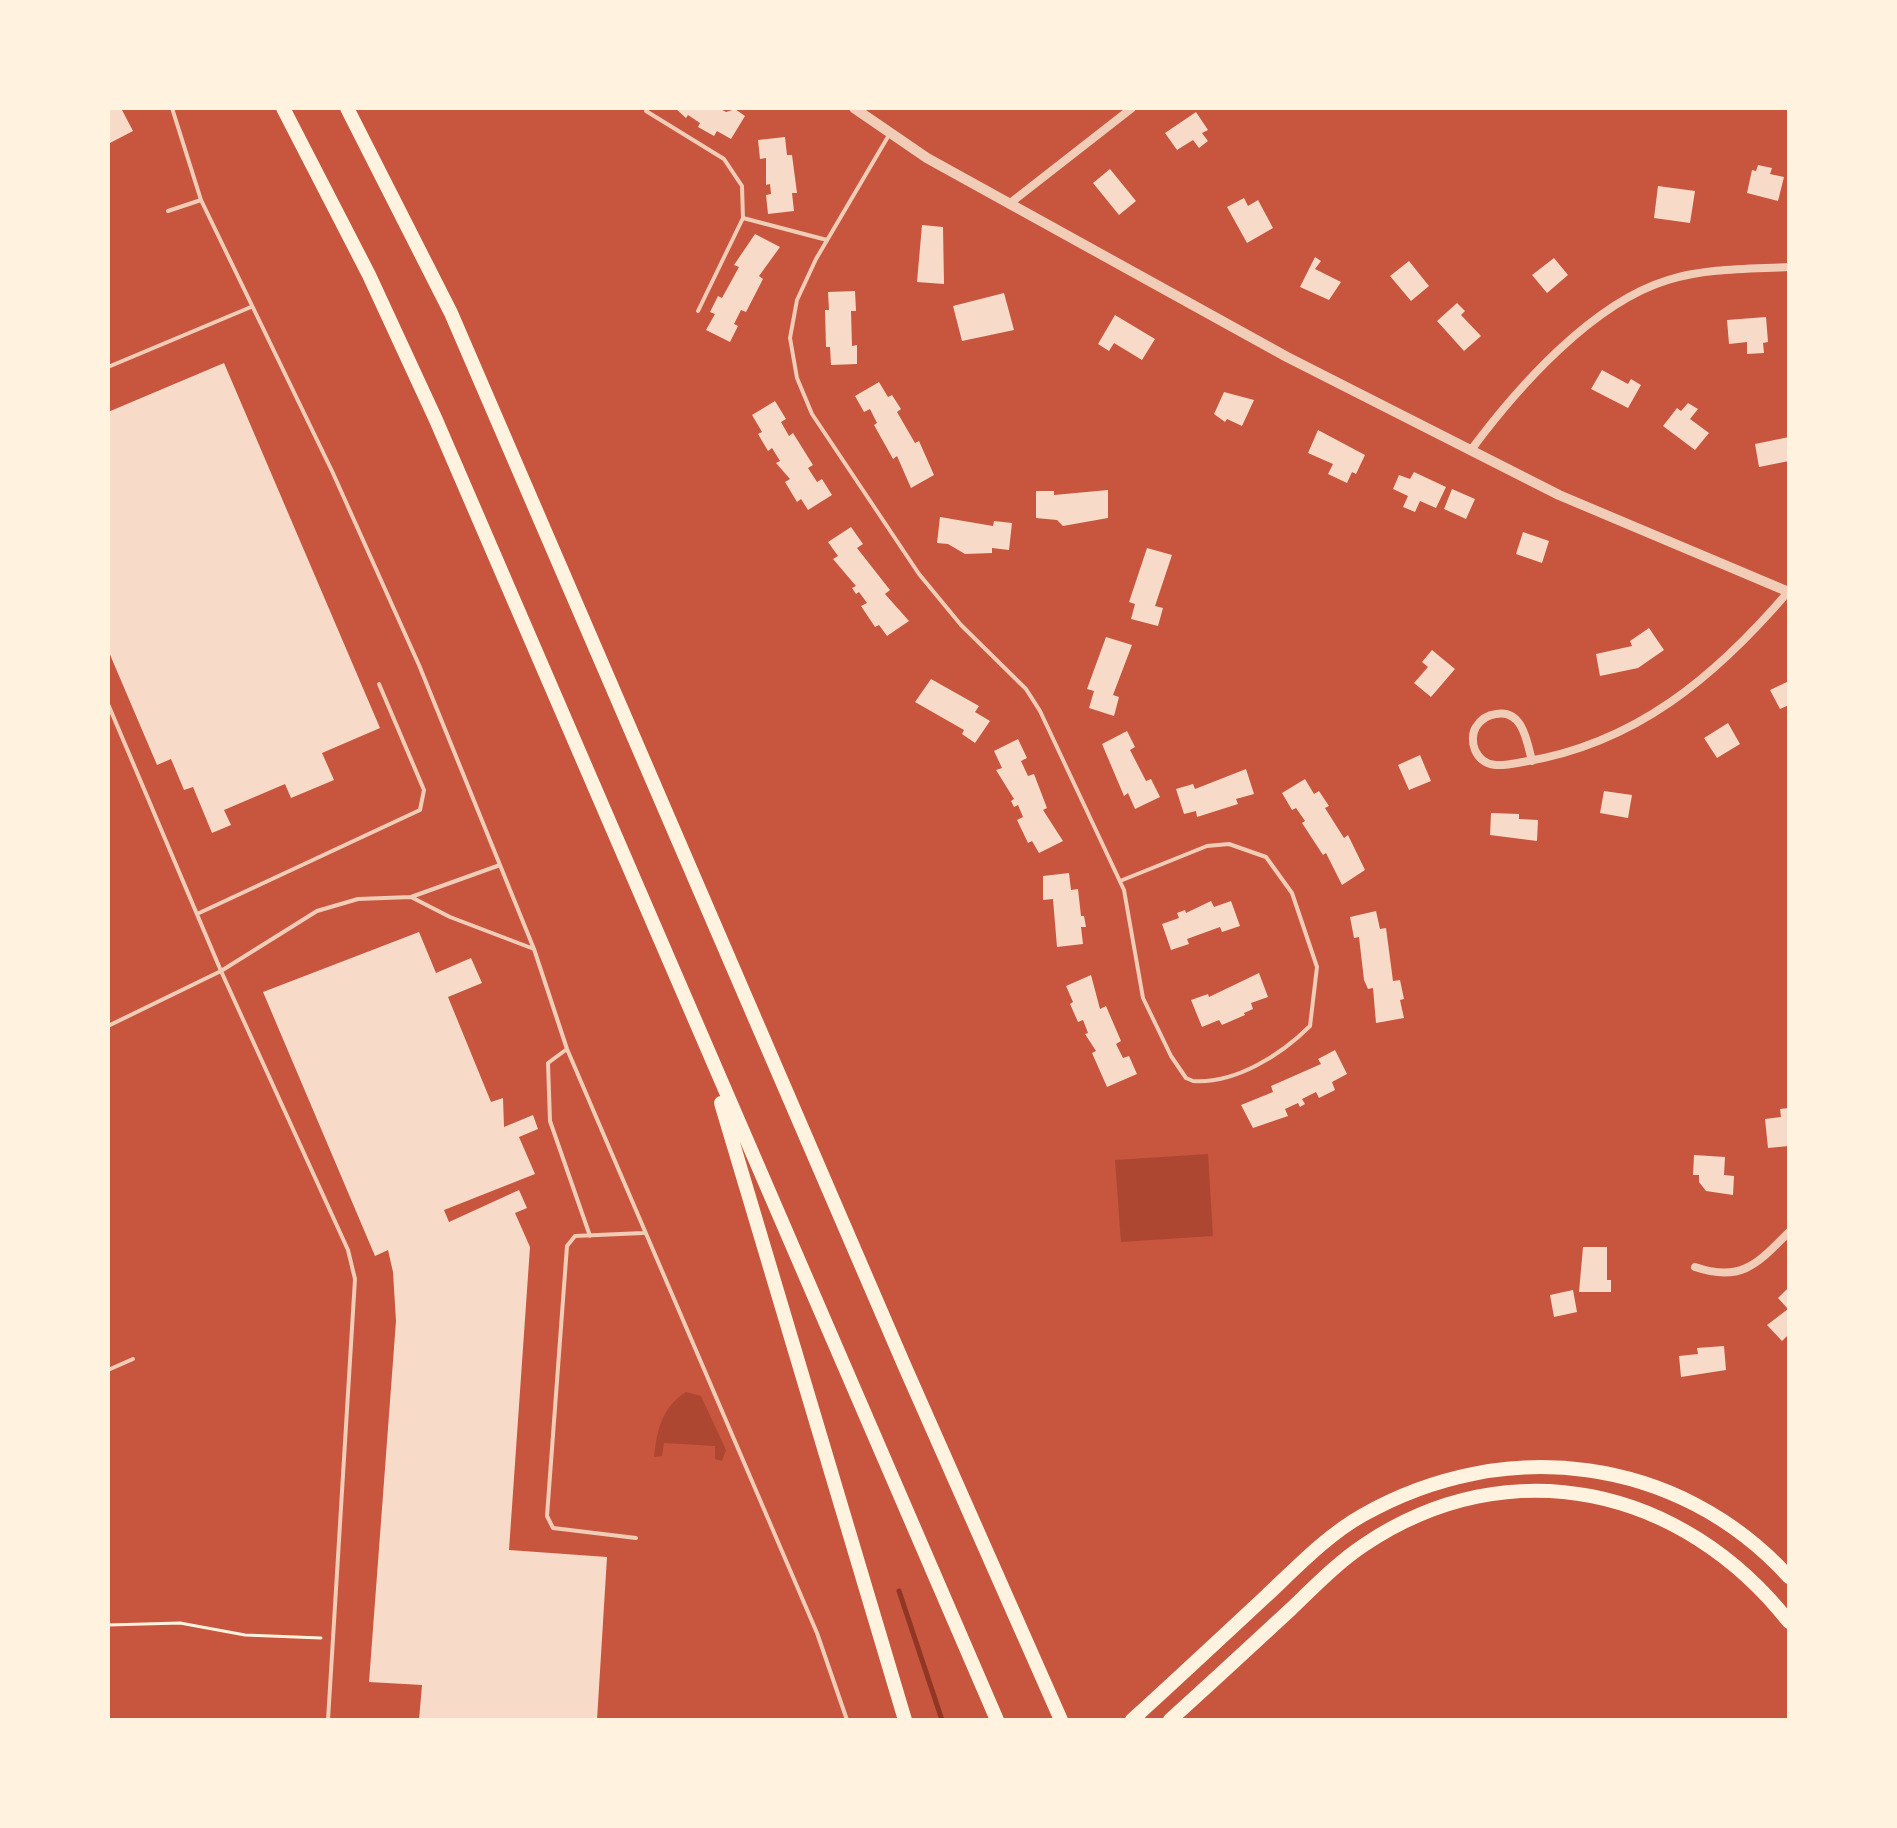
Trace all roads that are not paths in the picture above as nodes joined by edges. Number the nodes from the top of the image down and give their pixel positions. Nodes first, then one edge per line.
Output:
1 (172, 108) edge
2 (283, 108) edge
3 (347, 108) edge
4 (854, 108) edge
5 (1131, 108) edge
6 (646, 111) dead end
7 (890, 132) junction
8 (201, 200) junction
9 (1009, 204) junction
10 (168, 211) dead end
11 (743, 218) junction
12 (827, 240) junction
13 (1789, 267) edge
14 (251, 307) junction
15 (698, 311) dead end
16 (108, 367) edge
17 (1471, 450) junction
18 (1788, 592) edge
19 (379, 684) dead end
20 (108, 704) edge
21 (1532, 761) junction
22 (500, 865) junction
23 (1120, 881) junction
24 (411, 897) junction
25 (197, 914) junction
26 (534, 949) junction
27 (221, 971) junction
28 (108, 1026) edge
29 (704, 1045) junction
30 (567, 1049) junction
31 (1789, 1232) edge
32 (643, 1233) junction
33 (590, 1236) junction
34 (1695, 1267) dead end
35 (133, 1359) dead end
36 (108, 1370) edge
37 (636, 1538) dead end
38 (1789, 1577) edge
39 (1789, 1622) edge
40 (328, 1720) edge
41 (847, 1720) edge
42 (905, 1720) edge
43 (997, 1720) edge
44 (1061, 1720) edge
45 (1132, 1720) edge
46 (1170, 1720) edge

1 - 8 lane
2 - 29 highway
3 - 44 highway
4 - 7 street
5 - 9 street
6 - 11 lane
7 - 9 street
7 - 12 lane
8 - 10 lane
8 - 14 lane
9 - 17 street
11 - 12 lane
11 - 15 lane
12 - 23 lane
13 - 17 street
14 - 16 lane
14 - 22 lane
17 - 18 street
18 - 21 street
19 - 25 lane
20 - 25 lane
21 - 21 street
22 - 24 lane
22 - 26 lane
23 - 23 lane
24 - 26 lane
24 - 27 lane
25 - 27 lane
26 - 30 lane
27 - 28 lane
27 - 40 lane
29 - 42 highway
29 - 43 highway
30 - 32 lane
30 - 33 lane
31 - 34 street
32 - 33 lane
32 - 41 lane
33 - 37 lane
35 - 36 lane
38 - 45 highway
39 - 46 highway

